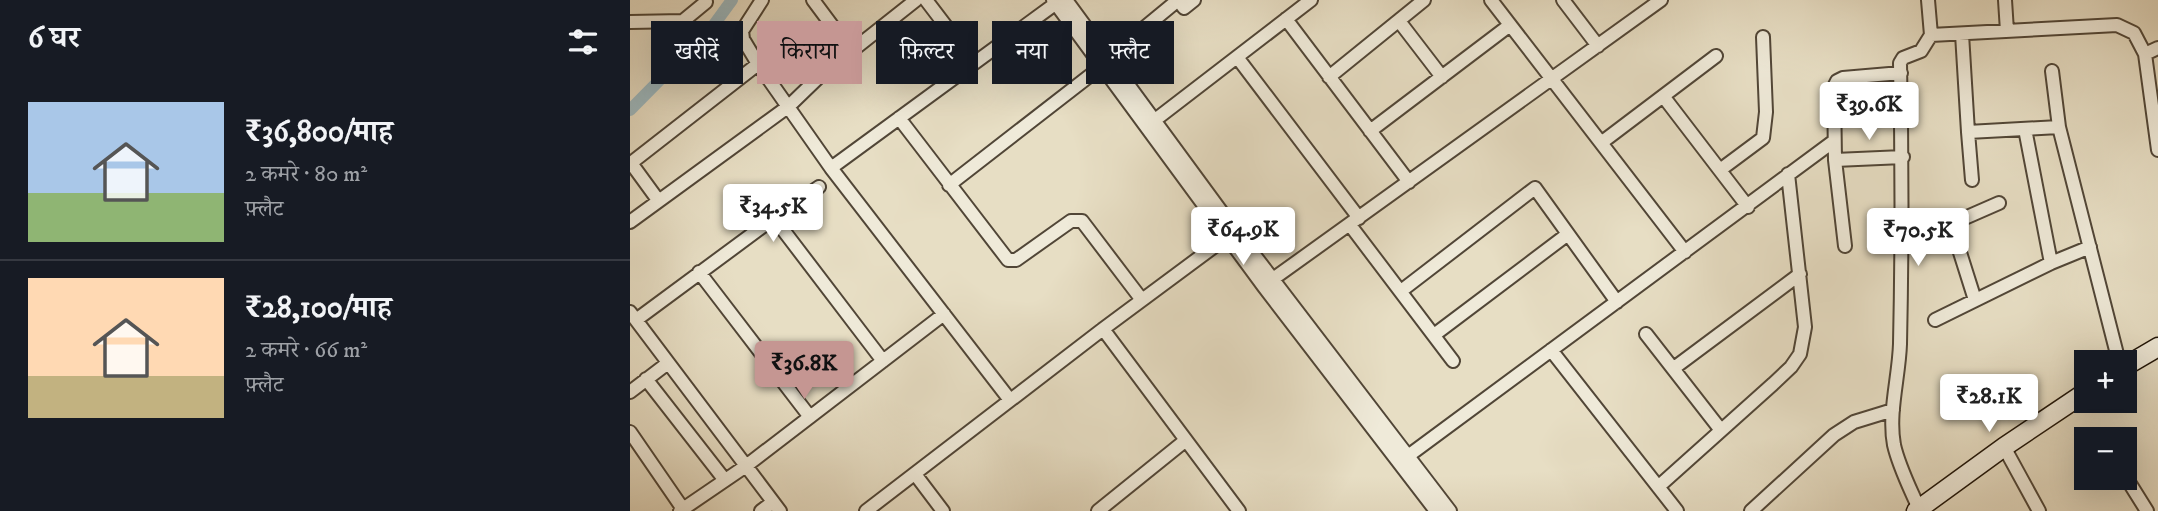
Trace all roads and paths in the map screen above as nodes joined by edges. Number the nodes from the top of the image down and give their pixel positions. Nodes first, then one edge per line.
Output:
1 (762, 0) edge
2 (813, 0) edge
3 (916, 0) edge
4 (926, 0) edge
5 (1194, 0) edge
6 (1424, 0) edge
7 (1490, 0) edge
8 (1563, 0) edge
9 (1661, 0) edge
10 (1928, 0) edge
11 (2005, 0) edge
12 (705, 1) edge
13 (1058, 1) edge
14 (1309, 1) edge
15 (1644, 5) edge
16 (1286, 19) junction
17 (829, 21) edge
18 (942, 21) edge
19 (1153, 21) edge
20 (1399, 21) junction
21 (630, 22) edge
22 (1510, 25) junction
23 (2007, 31) junction
24 (1962, 34) junction
25 (1931, 35) junction
26 (1086, 37) edge
27 (1763, 37) dead end
28 (862, 42) edge
29 (1598, 46) junction
30 (2158, 48) edge
31 (2145, 54) junction
32 (1716, 56) dead end
33 (1237, 57) junction
34 (978, 60) edge
35 (757, 62) edge
36 (757, 65) edge
37 (2052, 71) dead end
38 (1901, 73) junction
39 (1086, 77) edge
40 (1329, 77) junction
41 (1441, 77) junction
42 (1552, 79) junction
43 (773, 84) edge
44 (812, 84) edge
45 (945, 84) edge
46 (1120, 84) edge
47 (1124, 84) edge
48 (1663, 96) junction
49 (789, 106) junction
50 (899, 118) junction
51 (1155, 120) junction
52 (2059, 127) junction
53 (2025, 128) junction
54 (1370, 131) junction
55 (1968, 132) junction
56 (1834, 141) junction
57 (1601, 143) junction
58 (2158, 150) edge
59 (1903, 157) junction
60 (1835, 160) junction
61 (631, 163) edge
62 (831, 168) junction
63 (1720, 170) junction
64 (1788, 174) junction
65 (1972, 180) dead end
66 (1409, 182) junction
67 (949, 185) junction
68 (819, 187) dead end
69 (658, 200) junction
70 (1999, 203) dead end
71 (1748, 207) junction
72 (774, 218) junction
73 (1355, 221) junction
74 (630, 222) edge
75 (1568, 234) junction
76 (1227, 237) junction
77 (1845, 246) dead end
78 (2090, 247) junction
79 (1685, 253) junction
80 (2051, 263) junction
81 (699, 272) junction
82 (1800, 274) junction
83 (1273, 279) junction
84 (1401, 291) junction
85 (1142, 300) junction
86 (1975, 300) junction
87 (1617, 302) junction
88 (944, 314) junction
89 (633, 316) edge
90 (1935, 320) dead end
91 (1103, 328) junction
92 (1646, 334) dead end
93 (1434, 335) junction
94 (1551, 350) junction
95 (2116, 350) edge
96 (2157, 351) edge
97 (883, 361) junction
98 (1454, 361) dead end
99 (2137, 361) edge
100 (668, 363) junction
101 (1674, 368) junction
102 (646, 379) junction
103 (630, 392) edge
104 (1010, 400) junction
105 (2074, 400) edge
106 (1894, 410) junction
107 (810, 417) junction
108 (1720, 429) junction
109 (630, 432) edge
110 (1186, 440) junction
111 (2004, 447) junction
112 (635, 448) edge
113 (1408, 456) junction
114 (746, 466) junction
115 (915, 474) junction
116 (724, 479) junction
117 (1658, 487) junction
118 (2134, 490) edge
119 (777, 506) edge
120 (1235, 506) edge
121 (682, 510) edge
122 (1918, 510) edge
123 (761, 511) edge
124 (866, 511) edge
125 (943, 511) edge
126 (1098, 511) edge
127 (1219, 511) edge
128 (1436, 511) edge
129 (1450, 511) edge
130 (1677, 511) edge
131 (1751, 511) edge
132 (2039, 511) edge
133 (2147, 511) edge

1 - 35 street
2 - 17 street
3 - 28 street
4 - 18 street
5 - 19 street
6 - 20 street
7 - 22 street
8 - 29 street
9 - 15 street
10 - 25 street
11 - 23 street
12 - 21 street
13 - 26 street
13 - 34 street
14 - 16 street
15 - 29 street
16 - 33 street
16 - 40 street
20 - 40 street
20 - 41 street
22 - 41 street
22 - 42 street
23 - 24 street
23 - 31 street
24 - 25 street
24 - 55 street
25 - 38 street
27 - 63 street
29 - 42 street
30 - 31 street
31 - 58 street
32 - 48 street
33 - 51 street
33 - 73 street
36 - 61 street
37 - 52 street
38 - 56 street
38 - 59 street
39 - 67 street
40 - 54 street
41 - 54 street
42 - 57 street
42 - 66 street
43 - 49 street
44 - 49 street
45 - 50 street
46 - 76 street
47 - 51 street
48 - 57 street
48 - 63 street
49 - 62 street
49 - 69 street
50 - 62 street
50 - 67 street
51 - 83 street
52 - 53 street
52 - 78 street
53 - 55 street
53 - 80 street
54 - 66 street
55 - 65 street
56 - 60 street
56 - 64 street
57 - 79 street
59 - 60 street
59 - 106 street
60 - 77 street
61 - 69 street
62 - 88 street
63 - 71 street
64 - 71 street
64 - 82 street
66 - 73 street
67 - 85 street
68 - 72 street
69 - 74 street
70 - 86 street
71 - 79 street
72 - 81 street
72 - 97 street
73 - 83 street
73 - 84 street
75 - 84 street
75 - 87 street
75 - 93 street
76 - 85 street
76 - 128 street
78 - 80 street
78 - 95 street
79 - 87 street
80 - 86 street
81 - 89 street
81 - 107 street
82 - 101 street
82 - 108 street
83 - 113 street
84 - 93 street
85 - 91 street
86 - 90 street
87 - 94 street
88 - 97 street
88 - 104 street
89 - 100 street
91 - 104 street
91 - 110 street
92 - 101 street
93 - 98 street
94 - 113 street
94 - 117 street
96 - 99 street
97 - 107 street
100 - 102 street
100 - 114 street
101 - 108 street
102 - 103 street
102 - 116 street
104 - 115 street
105 - 111 street
106 - 122 street
106 - 131 street
107 - 114 street
108 - 117 street
109 - 112 street
110 - 120 street
110 - 126 street
111 - 122 street
111 - 132 street
112 - 121 street
113 - 129 street
114 - 116 street
114 - 119 street
115 - 124 street
115 - 125 street
116 - 121 street
117 - 130 street
118 - 133 street
119 - 123 street
120 - 127 street

